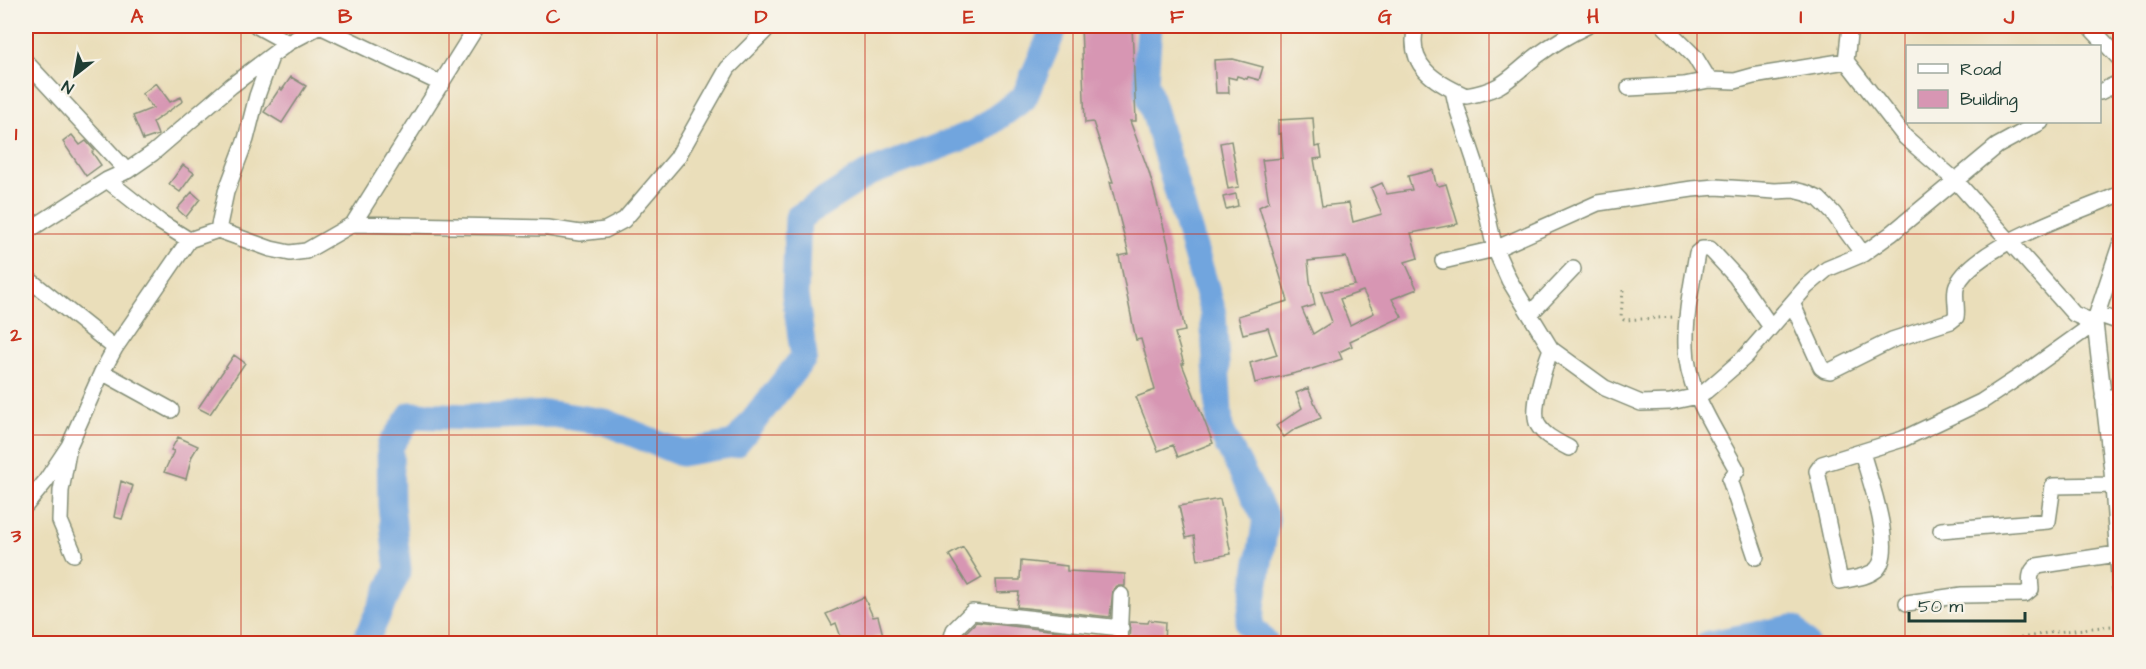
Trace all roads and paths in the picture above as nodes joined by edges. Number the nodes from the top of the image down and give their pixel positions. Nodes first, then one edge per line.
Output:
1 (257, 26) edge
2 (320, 26) edge
3 (477, 26) edge
4 (770, 26) edge
5 (1416, 26) edge
6 (1587, 26) edge
7 (1850, 26) edge
8 (2089, 26) edge
9 (1666, 27) edge
10 (288, 43) junction
11 (271, 57) junction
12 (2121, 59) edge
13 (1845, 61) junction
14 (26, 62) edge
15 (1709, 80) junction
16 (2121, 82) edge
17 (442, 84) junction
18 (1629, 87) dead end
19 (1453, 90) junction
20 (2101, 92) edge
21 (2039, 123) edge
22 (127, 171) junction
23 (107, 180) junction
24 (1956, 181) junction
25 (2121, 194) edge
26 (352, 224) junction
27 (219, 230) junction
28 (26, 232) edge
29 (189, 240) junction
30 (2010, 241) junction
31 (2121, 244) edge
32 (1495, 249) junction
33 (1863, 254) junction
34 (1443, 261) dead end
35 (1573, 269) dead end
36 (26, 277) edge
37 (2114, 285) edge
38 (1623, 291) dead end
39 (1792, 303) junction
40 (1530, 314) junction
41 (1688, 316) junction
42 (2096, 319) junction
43 (2121, 322) edge
44 (1771, 327) junction
45 (115, 348) junction
46 (1551, 349) junction
47 (102, 372) junction
48 (1698, 396) junction
49 (2103, 397) junction
50 (2121, 397) edge
51 (171, 410) dead end
52 (69, 447) junction
53 (1569, 448) dead end
54 (1862, 452) junction
55 (2115, 475) edge
56 (26, 505) edge
57 (1941, 531) dead end
58 (74, 554) dead end
59 (2117, 554) junction
60 (1756, 557) dead end
61 (2120, 571) edge
62 (2121, 589) edge
63 (1121, 596) dead end
64 (1907, 603) dead end
65 (2121, 625) edge
66 (1120, 636) edge
67 (950, 644) edge
68 (1990, 644) edge

1 - 10 street
2 - 10 street
2 - 17 street
3 - 17 street
4 - 26 street
5 - 19 street
6 - 19 street
7 - 13 street
8 - 12 street
9 - 15 street
10 - 11 street
11 - 22 street
11 - 27 street
13 - 15 street
13 - 24 street
14 - 22 street
15 - 18 street
16 - 20 street
17 - 26 street
19 - 32 street
21 - 24 street
22 - 23 street
23 - 28 street
23 - 29 street
24 - 30 street
24 - 33 street
25 - 30 street
26 - 27 street
27 - 29 street
29 - 45 street
30 - 39 street
30 - 42 street
31 - 37 street
32 - 33 street
32 - 34 street
32 - 40 street
33 - 39 street
35 - 40 street
36 - 45 street
37 - 42 street
38 - 41 path
39 - 44 street
40 - 46 street
41 - 44 street
41 - 48 street
42 - 43 street
42 - 49 street
42 - 54 street
44 - 48 street
45 - 47 street
46 - 48 street
46 - 53 street
47 - 51 street
47 - 52 street
48 - 60 street
49 - 50 street
49 - 55 street
52 - 56 street
52 - 58 street
54 - 54 street
55 - 57 street
55 - 59 street
59 - 61 street
59 - 64 street
61 - 62 street
63 - 66 street
65 - 68 path
66 - 67 street

